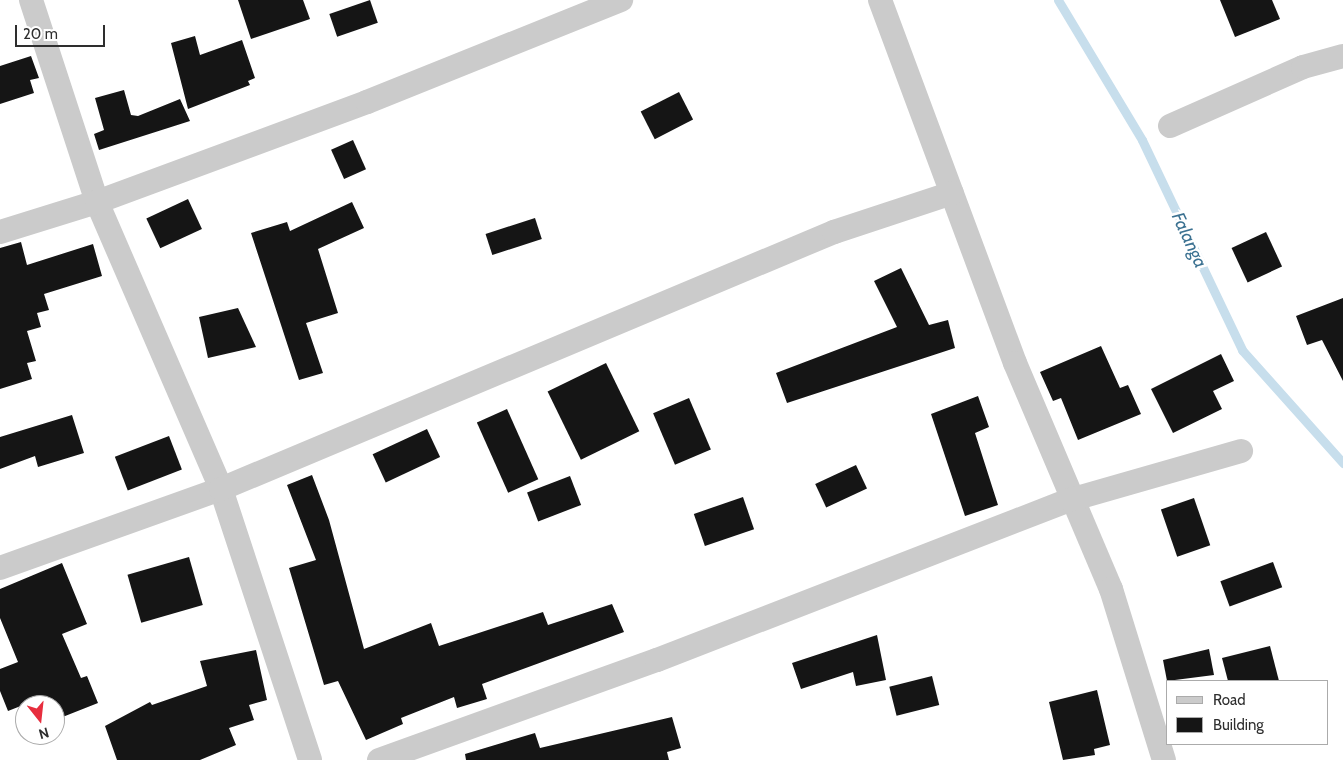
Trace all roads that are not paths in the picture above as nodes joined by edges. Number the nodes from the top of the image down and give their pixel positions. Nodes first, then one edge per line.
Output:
1 (31, 0) edge
2 (621, 0) edge
3 (880, 0) edge
4 (1343, 56) edge
5 (1170, 126) dead end
6 (952, 193) junction
7 (97, 202) junction
8 (0, 232) edge
9 (1241, 451) dead end
10 (221, 489) junction
11 (1070, 500) junction
12 (0, 568) edge
13 (310, 760) edge
14 (379, 760) edge
15 (1164, 760) edge

1 - 7 street
2 - 7 street
3 - 6 street
4 - 5 street
6 - 10 street
6 - 11 street
7 - 8 street
7 - 10 street
9 - 11 street
10 - 12 street
10 - 13 street
11 - 14 street
11 - 15 street

